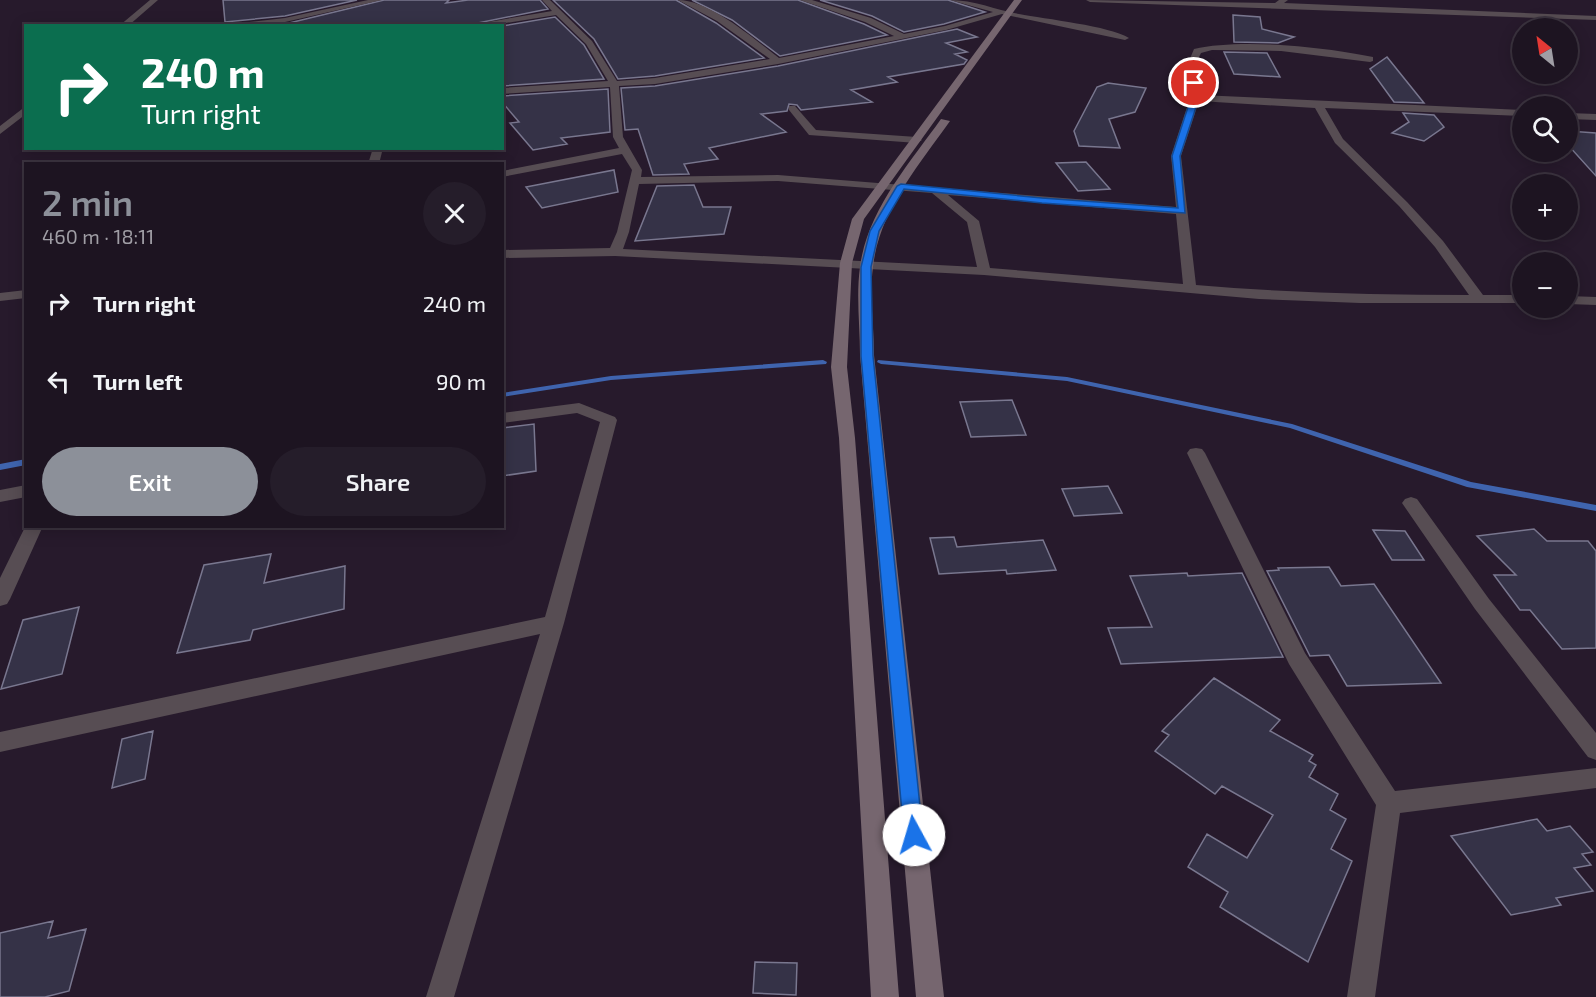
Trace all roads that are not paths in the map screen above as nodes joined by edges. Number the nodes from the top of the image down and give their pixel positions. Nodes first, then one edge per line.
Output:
1 (154, 0) edge
2 (378, 0) edge
3 (546, 0) edge
4 (682, 0) edge
5 (804, 0) edge
6 (954, 0) edge
7 (1029, 0) edge
8 (1090, 0) edge
9 (1194, 2) edge
10 (1280, 2) edge
11 (1012, 10) edge
12 (558, 12) junction
13 (1596, 18) edge
14 (125, 24) edge
15 (240, 24) edge
16 (482, 24) edge
17 (904, 37) junction
18 (1125, 38) dead end
19 (1370, 59) dead end
20 (778, 61) junction
21 (614, 84) junction
22 (504, 91) edge
23 (1195, 98) junction
24 (1318, 105) junction
25 (792, 108) dead end
26 (1512, 113) edge
27 (1578, 116) edge
28 (1596, 117) edge
29 (20, 118) edge
30 (0, 131) edge
31 (917, 140) junction
32 (625, 150) junction
33 (504, 174) edge
34 (633, 181) junction
35 (893, 185) junction
36 (935, 190) junction
37 (1182, 211) junction
38 (615, 252) junction
39 (504, 254) edge
40 (846, 263) junction
41 (866, 267) junction
42 (984, 271) junction
43 (1190, 288) junction
44 (24, 294) edge
45 (0, 297) edge
46 (1479, 299) junction
47 (1512, 299) edge
48 (1578, 300) edge
49 (1596, 301) edge
50 (504, 418) edge
51 (1196, 453) dead end
52 (24, 491) edge
53 (0, 496) edge
54 (1411, 503) dead end
55 (33, 528) edge
56 (0, 599) edge
57 (554, 622) junction
58 (0, 742) edge
59 (1596, 750) edge
60 (1596, 778) edge
61 (1389, 803) junction
62 (440, 997) edge
63 (885, 997) edge
64 (930, 997) edge
65 (1361, 997) edge

1 - 14 street
2 - 15 street
3 - 12 street
4 - 20 street
5 - 17 street
6 - 11 street
7 - 11 main road
8 - 9 street
9 - 10 street
10 - 13 street
11 - 17 street
11 - 18 street
11 - 31 main road
11 - 35 main road
12 - 16 street
12 - 21 street
17 - 20 street
19 - 23 street
20 - 21 street
21 - 22 street
21 - 32 street
23 - 24 street
23 - 37 street
24 - 26 street
24 - 46 street
25 - 31 street
27 - 28 street
29 - 30 street
31 - 35 main road
32 - 33 street
32 - 34 street
34 - 35 street
34 - 38 street
35 - 36 street
35 - 40 main road
35 - 41 main road
36 - 37 street
36 - 42 street
37 - 43 street
38 - 39 street
38 - 40 street
40 - 41 street
40 - 63 main road
41 - 42 street
41 - 64 main road
42 - 43 street
43 - 46 street
44 - 45 street
46 - 47 street
48 - 49 street
50 - 57 street
51 - 61 street
52 - 53 street
54 - 59 street
55 - 56 street
57 - 58 street
57 - 62 street
60 - 61 street
61 - 65 street

